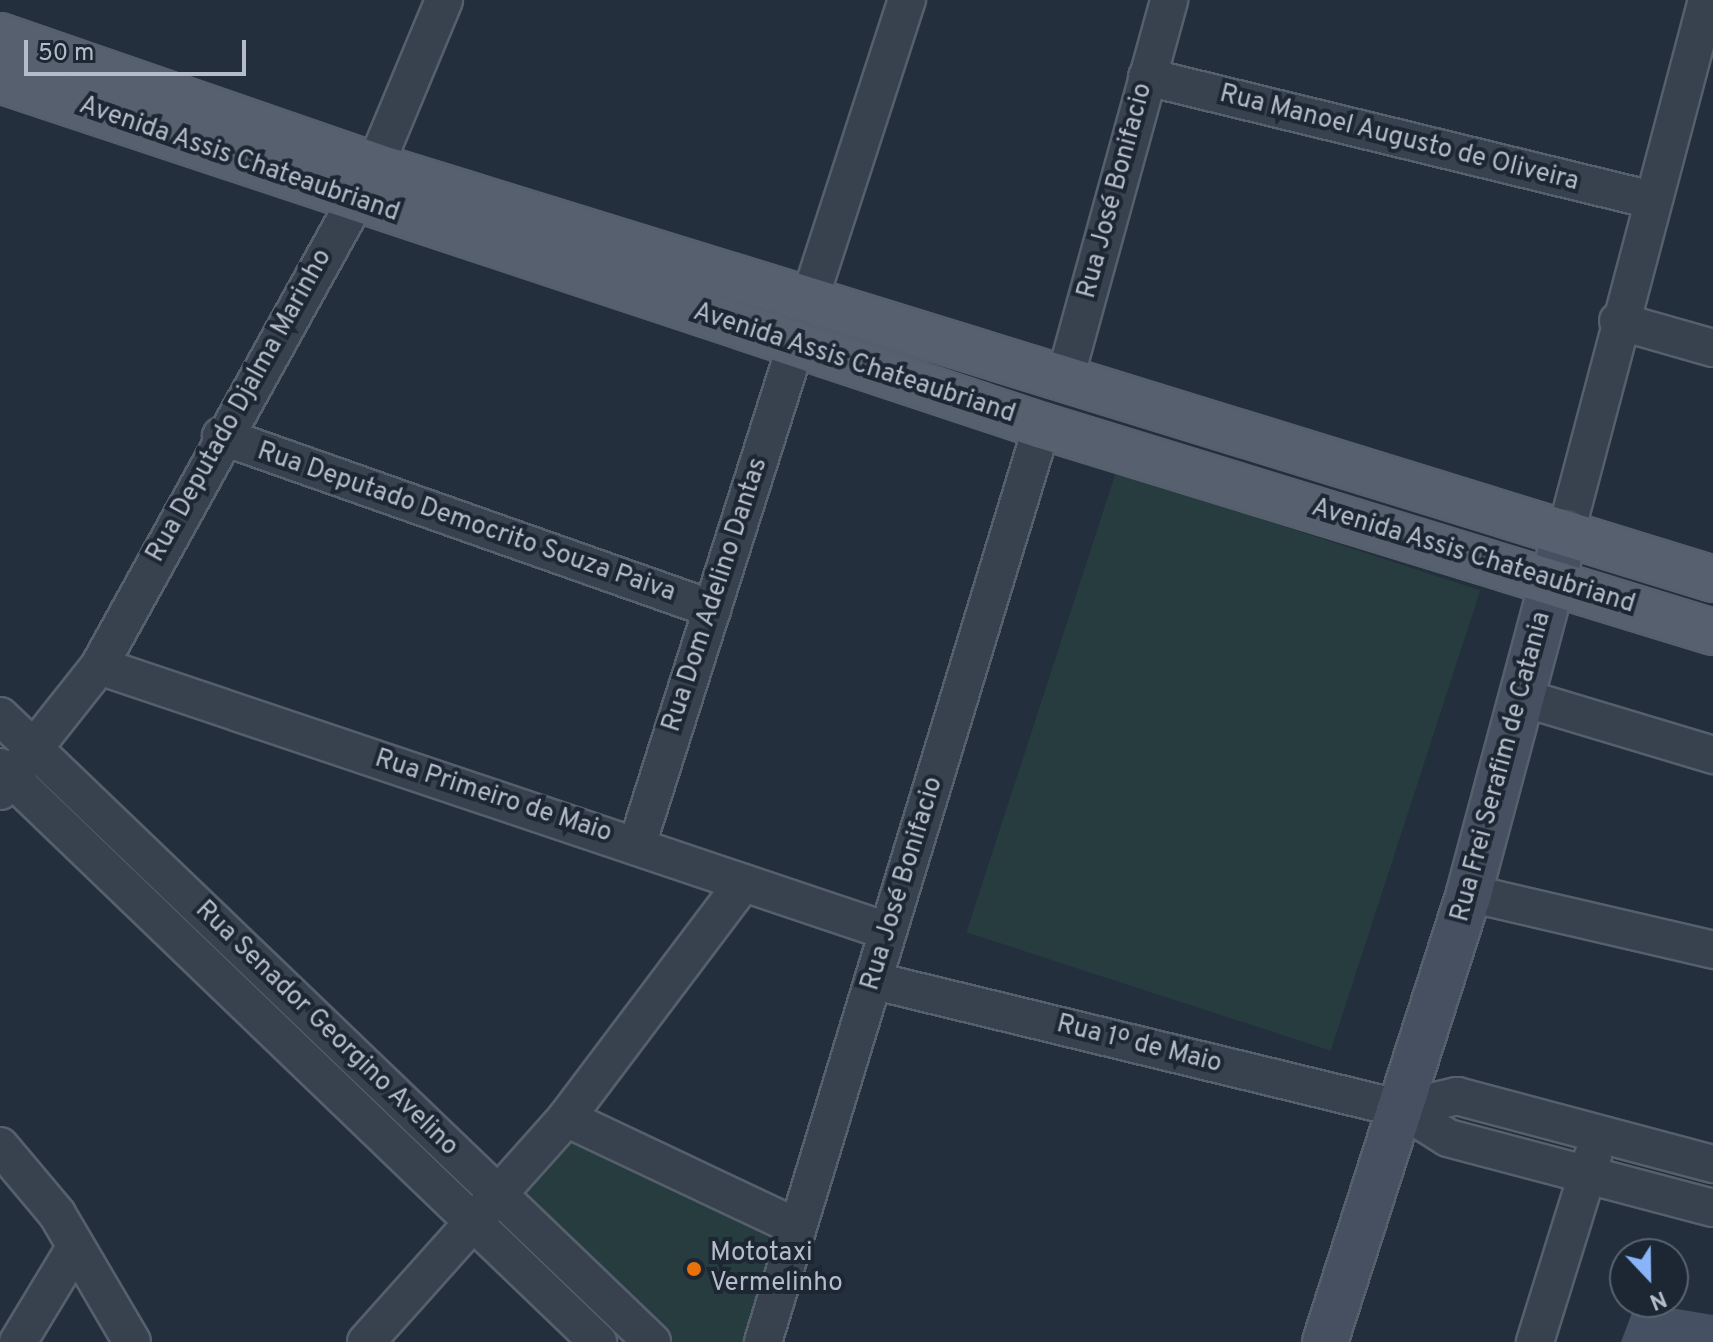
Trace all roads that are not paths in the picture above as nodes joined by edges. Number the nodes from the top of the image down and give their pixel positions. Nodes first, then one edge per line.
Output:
1 (444, 0) edge
2 (907, 0) edge
3 (1169, 0) edge
4 (1707, 0) edge
5 (0, 36) edge
6 (1147, 77) junction
7 (0, 80) edge
8 (366, 183) junction
9 (1652, 200) junction
10 (809, 301) junction
11 (1618, 321) junction
12 (796, 345) junction
13 (1713, 348) edge
14 (1064, 382) junction
15 (1042, 426) junction
16 (221, 436) junction
17 (1566, 532) junction
18 (1713, 579) edge
19 (1552, 580) junction
20 (712, 609) junction
21 (1713, 632) edge
22 (99, 666) junction
23 (1520, 697) junction
24 (0, 716) edge
25 (37, 753) junction
26 (1713, 755) edge
27 (5, 779) edge
28 (637, 845) junction
29 (743, 883) junction
30 (1469, 893) junction
31 (887, 931) junction
32 (1713, 950) edge
33 (875, 981) junction
34 (1402, 1109) junction
35 (566, 1118) junction
36 (1599, 1137) junction
37 (0, 1146) edge
38 (1713, 1164) edge
39 (1587, 1177) junction
40 (499, 1194) junction
41 (1713, 1208) edge
42 (474, 1221) junction
43 (797, 1227) junction
44 (75, 1248) junction
45 (18, 1342) edge
46 (132, 1342) edge
47 (366, 1342) edge
48 (598, 1342) edge
49 (652, 1342) edge
50 (763, 1342) edge
51 (1325, 1342) edge
52 (1535, 1342) edge

1 - 8 street, Rua Deputado Djalma Marinho
2 - 10 street
3 - 6 street, Rua José Bonifacio
4 - 9 street, Rua Frei Serafim de Catania
5 - 8 main road, Avenida Assis Chateaubriand
6 - 9 street, Rua Manoel Augusto de Oliveira
6 - 14 street, Rua José Bonifacio
7 - 8 main road, Avenida Assis Chateaubriand
8 - 10 main road, Avenida Assis Chateaubriand
8 - 12 main road, Avenida Assis Chateaubriand
8 - 16 street, Rua Deputado Djalma Marinho
9 - 11 street, Rua Frei Serafim de Catania
10 - 14 main road, Avenida Assis Chateaubriand
11 - 13 street
11 - 17 street, Rua Frei Serafim de Catania
12 - 15 main road, Avenida Assis Chateaubriand
12 - 20 street, Rua Dom Adelino Dantas
14 - 17 main road, Avenida Assis Chateaubriand
15 - 19 main road, Avenida Assis Chateaubriand
15 - 31 street, Rua José Bonifacio
16 - 20 street, Rua Deputado Democrito Souza Paiva
16 - 22 street, Rua Deputado Djalma Marinho
17 - 18 main road, Avenida Assis Chateaubriand
17 - 19 street, Rua Frei Serafim de Catania
19 - 21 main road, Avenida Assis Chateaubriand
19 - 23 street, Rua Frei Serafim de Catania
20 - 28 street, Rua Dom Adelino Dantas
22 - 25 street, Rua Deputado Djalma Marinho
22 - 28 street, Rua Primeiro de Maio
23 - 26 street
23 - 30 street, Rua Frei Serafim de Catania
24 - 25 street, Rua Senador Georgino Avelino
25 - 27 street, Rua Deputado Djalma Marinho
25 - 40 street, Rua Senador Georgino Avelino
27 - 42 street, Rua Senador Georgino Avelino
28 - 29 street, Rua Primeiro de Maio
29 - 31 street, Rua Primeiro de Maio
29 - 35 street
30 - 32 street
30 - 34 street, Rua Frei Serafim de Catania
31 - 33 street, Rua José Bonifacio
33 - 34 street, Rua 1º de Maio
33 - 43 street, Rua José Bonifacio
34 - 36 street, Rua 1º de Maio
34 - 39 street, Rua 1º de Maio
34 - 51 street, Rua Frei Serafim de Catania
35 - 40 street
35 - 43 street
36 - 38 street
36 - 39 street
37 - 44 street
39 - 41 street
39 - 52 street
40 - 42 street
40 - 49 street, Rua Senador Georgino Avelino
42 - 47 street
42 - 48 street, Rua Senador Georgino Avelino
43 - 50 street, Rua José Bonifacio
44 - 45 street
44 - 46 street

